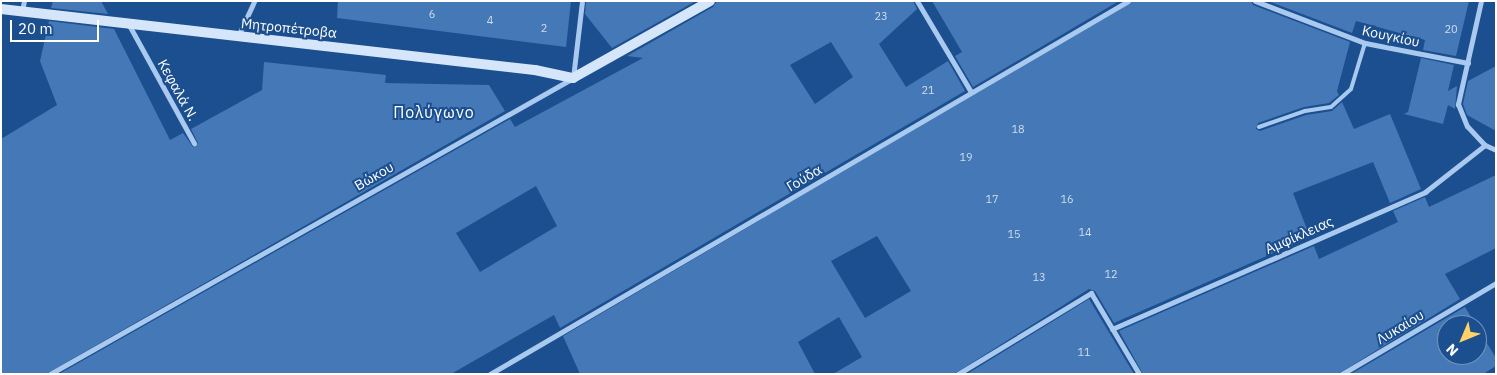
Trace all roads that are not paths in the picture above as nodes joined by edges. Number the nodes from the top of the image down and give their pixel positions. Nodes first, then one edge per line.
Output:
1 (254, 1) edge
2 (582, 1) edge
3 (710, 1) edge
4 (917, 1) edge
5 (1128, 1) edge
6 (1255, 1) edge
7 (1481, 1) edge
8 (23, 6) edge
9 (1, 9) edge
10 (128, 23) junction
11 (238, 36) junction
12 (1365, 44) junction
13 (1468, 63) junction
14 (573, 78) junction
15 (971, 92) junction
16 (1259, 127) dead end
17 (194, 143) dead end
18 (1485, 145) junction
19 (1496, 150) edge
20 (1496, 284) edge
21 (1112, 329) junction
22 (50, 374) edge
23 (490, 374) edge
24 (958, 374) edge
25 (1139, 374) edge
26 (1342, 374) edge

1 - 11 street
2 - 14 street
3 - 14 street, Βώκου
4 - 15 street
5 - 15 street, Γούδα
6 - 12 street, Κουγκίου
7 - 13 street
8 - 9 street, Μητροπέτροβα
8 - 10 street, Μητροπέτροβα
10 - 11 street, Μητροπέτροβα
10 - 17 street, Κεφαλά Ν.
11 - 14 street, Μητροπέτροβα
12 - 13 street, Κουγκίου
12 - 16 lane
13 - 18 street
14 - 22 street, Βώκου
15 - 23 street, Γούδα
18 - 19 street
18 - 21 street, Αμφίκλειας
20 - 26 street, Λυκαίου
21 - 24 street
21 - 25 street

